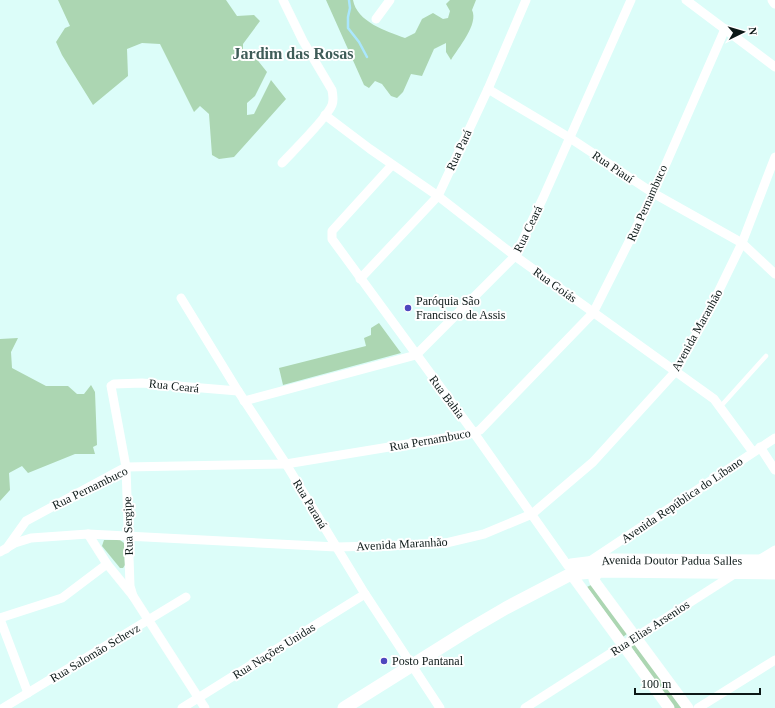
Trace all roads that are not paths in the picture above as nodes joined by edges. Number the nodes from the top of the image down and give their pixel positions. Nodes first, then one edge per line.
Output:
1 (283, 0) edge
2 (390, 0) edge
3 (526, 0) edge
4 (631, 0) edge
5 (686, 0) edge
6 (773, 0) edge
7 (775, 3) edge
8 (376, 19) dead end
9 (725, 29) junction
10 (775, 67) edge
11 (488, 89) junction
12 (325, 115) junction
13 (570, 138) junction
14 (775, 157) edge
15 (282, 163) dead end
16 (392, 165) junction
17 (653, 193) junction
18 (438, 196) junction
19 (742, 243) junction
20 (515, 256) junction
21 (775, 274) edge
22 (360, 279) junction
23 (181, 298) dead end
24 (593, 312) junction
25 (416, 356) junction
26 (766, 356) dead end
27 (675, 372) junction
28 (111, 386) joint
29 (238, 391) junction
30 (244, 401) junction
31 (721, 406) junction
32 (474, 433) junction
33 (775, 438) edge
34 (756, 449) junction
35 (286, 464) junction
36 (126, 467) junction
37 (775, 470) edge
38 (532, 514) junction
39 (88, 534) junction
40 (128, 536) junction
41 (336, 547) junction
42 (775, 550) edge
43 (3, 551) edge
44 (758, 560) junction
45 (775, 561) edge
46 (107, 564) junction
47 (569, 570) junction
48 (594, 572) junction
49 (736, 573) junction
50 (775, 573) edge
51 (583, 590) junction
52 (365, 594) junction
53 (133, 596) junction
54 (186, 597) dead end
55 (0, 618) edge
56 (149, 620) junction
57 (636, 636) junction
58 (622, 646) junction
59 (775, 660) edge
60 (413, 665) junction
61 (28, 693) junction
62 (199, 697) junction
63 (3, 708) edge
64 (182, 708) edge
65 (206, 708) edge
66 (344, 708) edge
67 (440, 708) edge
68 (525, 708) edge
69 (669, 708) edge
70 (688, 708) edge
71 (698, 708) edge

1 - 12 street
2 - 8 street
3 - 11 street, Rua Pará
4 - 13 street, Rua Ceará
5 - 9 street
6 - 7 street
9 - 10 street
9 - 17 street, Rua Pernambuco
11 - 13 street, Rua Piauí
11 - 18 street, Rua Pará
12 - 15 street
12 - 16 street, Rua Goiás
13 - 17 street, Rua Piauí
13 - 20 street, Rua Ceará
14 - 19 street, Avenida Maranhão
16 - 18 street, Rua Goiás
16 - 22 street, Rua Bahia
17 - 19 street, Rua Piauí
17 - 24 street, Rua Pernambuco
18 - 20 street, Rua Goiás
18 - 22 street, Rua Pará
19 - 21 street, Rua Piauí
19 - 27 street, Avenida Maranhão
20 - 24 street, Rua Goiás
20 - 25 street, Rua Ceará
22 - 25 street, Rua Bahia
23 - 29 street, Rua Paraná
24 - 27 street, Rua Goiás
24 - 32 street, Rua Pernambuco
25 - 30 street
25 - 32 street, Rua Bahia
26 - 31 lane
27 - 31 street, Rua Goiás
27 - 38 street, Avenida Maranhão
28 - 29 street, Rua Ceará
28 - 36 street, Rua Sergipe
29 - 30 street, Rua Paraná
30 - 35 street, Rua Paraná
31 - 34 street, Rua Goiás
32 - 35 street, Rua Pernambuco
32 - 38 street, Rua Bahia
33 - 34 street, Avenida República do Líbano
34 - 37 street, Rua Goiás
34 - 48 street, Avenida República do Líbano
35 - 36 street, Rua Pernambuco
35 - 41 street, Rua Paraná
36 - 40 street, Rua Sergipe
36 - 43 street, Rua Pernambuco
38 - 41 street, Avenida Maranhão
38 - 47 street, Rua Bahia
39 - 40 street, Avenida Maranhão
39 - 43 street, Avenida Maranhão
39 - 46 street
40 - 41 street, Avenida Maranhão
40 - 53 street, Rua Sergipe
41 - 52 street, Rua Paraná
42 - 44 street, Rua Elias Arsenios
44 - 45 main road, Avenida Doutor Padua Salles
44 - 48 main road, Avenida Doutor Padua Salles
44 - 49 street, Rua Elias Arsenios
46 - 53 street
46 - 55 street
47 - 48 main road, Avenida Doutor Padua Salles
47 - 51 street, Rua Bahia
47 - 60 main road, Avenida Doutor Padua Salles
48 - 49 main road, Avenida Doutor Padua Salles
48 - 51 street
48 - 57 street
49 - 50 main road, Avenida Doutor Padua Salles
49 - 57 street, Rua Elias Arsenios
51 - 58 street, Rua Bahia
52 - 60 street, Rua Paraná
52 - 62 street, Rua Nações Unidas
53 - 56 street
54 - 56 street, Rua Salomão Schevz
55 - 61 street
56 - 61 street, Rua Salomão Schevz
56 - 62 street
57 - 58 street, Rua Elias Arsenios
57 - 70 street
58 - 68 street, Rua Elias Arsenios
58 - 69 street, Rua Bahia
59 - 71 street
60 - 66 main road, Avenida Doutor Padua Salles
60 - 67 street, Rua Paraná
61 - 63 street, Rua Salomão Schevz
62 - 64 street, Rua Nações Unidas
62 - 65 street

